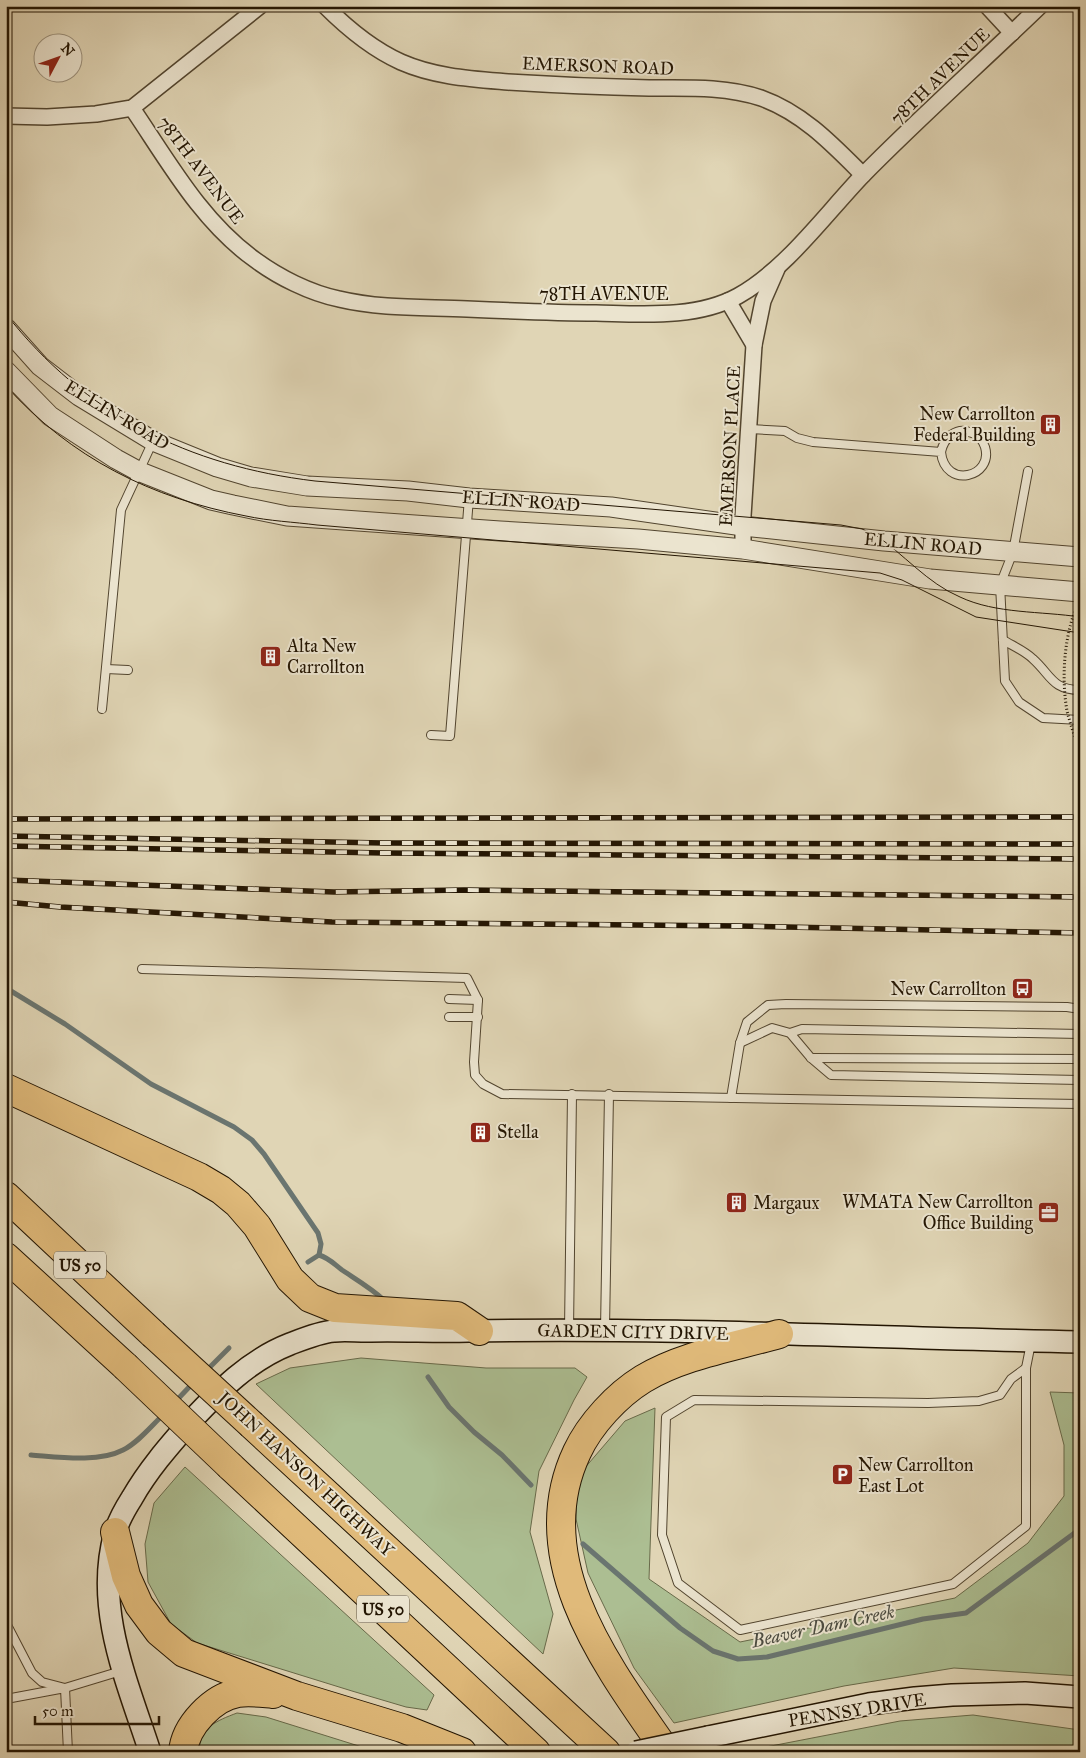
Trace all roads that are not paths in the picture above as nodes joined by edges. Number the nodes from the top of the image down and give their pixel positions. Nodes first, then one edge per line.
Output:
1 (260, 6) edge
2 (324, 6) edge
3 (987, 6) edge
4 (1040, 6) edge
5 (1012, 33) junction
6 (132, 108) junction
7 (6, 116) edge
8 (863, 176) junction
9 (777, 267) junction
10 (728, 301) junction
11 (6, 328) edge
12 (754, 345) junction
13 (6, 371) edge
14 (750, 429) junction
15 (153, 441) junction
16 (941, 452) junction
17 (138, 471) junction
18 (1028, 471) dead end
19 (469, 498) junction
20 (743, 526) junction
21 (467, 529) junction
22 (743, 549) junction
23 (1013, 552) junction
24 (1080, 557) edge
25 (1000, 585) junction
26 (1080, 592) edge
27 (1003, 640) junction
28 (106, 669) junction
29 (128, 670) dead end
30 (1080, 690) edge
31 (102, 709) dead end
32 (1080, 720) edge
33 (431, 735) dead end
34 (142, 969) dead end
35 (449, 999) dead end
36 (478, 1000) junction
37 (1080, 1009) edge
38 (449, 1017) dead end
39 (478, 1017) junction
40 (790, 1033) junction
41 (1080, 1034) edge
42 (740, 1043) junction
43 (812, 1058) junction
44 (1080, 1059) edge
45 (1080, 1080) edge
46 (6, 1088) edge
47 (572, 1094) junction
48 (609, 1094) junction
49 (731, 1098) junction
50 (1080, 1104) edge
51 (6, 1196) edge
52 (6, 1257) edge
53 (569, 1330) junction
54 (479, 1331) junction
55 (605, 1331) junction
56 (779, 1334) junction
57 (1031, 1341) junction
58 (1080, 1342) edge
59 (1026, 1368) junction
60 (115, 1532) junction
61 (7, 1628) edge
62 (123, 1670) junction
63 (65, 1688) junction
64 (297, 1696) junction
65 (1080, 1697) edge
66 (6, 1699) edge
67 (68, 1752) edge
68 (150, 1752) edge
69 (183, 1752) edge
70 (462, 1752) edge
71 (536, 1752) edge
72 (606, 1752) edge
73 (636, 1752) edge
74 (667, 1752) edge

1 - 6 street
2 - 8 street, EMERSON ROAD
3 - 5 street
4 - 5 street, 78TH AVENUE
5 - 8 street, 78TH AVENUE
6 - 7 street
6 - 10 street, 78TH AVENUE
8 - 9 street, 78TH AVENUE
9 - 10 street, 78TH AVENUE
9 - 12 street, EMERSON PLACE
10 - 12 street, EMERSON PLACE
11 - 15 street, ELLIN ROAD
12 - 14 street, EMERSON PLACE
13 - 17 street, ELLIN ROAD
14 - 16 lane
14 - 20 street, EMERSON PLACE
15 - 17 lane
15 - 19 street, ELLIN ROAD
16 - 16 lane
17 - 21 street, ELLIN ROAD
17 - 28 lane
18 - 23 lane
19 - 20 street, ELLIN ROAD
19 - 21 lane
20 - 22 street, EMERSON PLACE
20 - 23 street, ELLIN ROAD
21 - 22 street, ELLIN ROAD
21 - 33 lane
22 - 25 street, ELLIN ROAD
23 - 24 street, ELLIN ROAD
23 - 25 lane
25 - 26 street, ELLIN ROAD
25 - 27 lane
27 - 30 lane
27 - 32 lane
28 - 29 lane
28 - 31 lane
34 - 36 lane
35 - 36 lane
36 - 39 lane
37 - 42 lane
38 - 39 lane
39 - 47 lane
40 - 41 lane
40 - 42 lane
40 - 43 lane
42 - 49 lane
43 - 44 lane
43 - 45 lane
46 - 54 highway
47 - 48 lane
47 - 53 lane
48 - 49 lane
48 - 55 lane
49 - 50 lane
51 - 72 highway, JOHN HANSON HIGHWAY / US 50, bridge
52 - 71 highway, US 50, bridge
53 - 54 main road, GARDEN CITY DRIVE
53 - 55 main road, GARDEN CITY DRIVE
54 - 60 main road, GARDEN CITY DRIVE
55 - 56 main road, GARDEN CITY DRIVE
56 - 57 main road, GARDEN CITY DRIVE
56 - 74 highway
57 - 58 main road, GARDEN CITY DRIVE
57 - 59 lane
59 - 59 lane
60 - 62 main road, GARDEN CITY DRIVE
60 - 64 highway
61 - 63 lane
62 - 63 lane
62 - 68 main road, GARDEN CITY DRIVE
63 - 66 lane
63 - 67 lane
64 - 69 highway
64 - 70 highway
65 - 73 main road, PENNSY DRIVE, bridge

